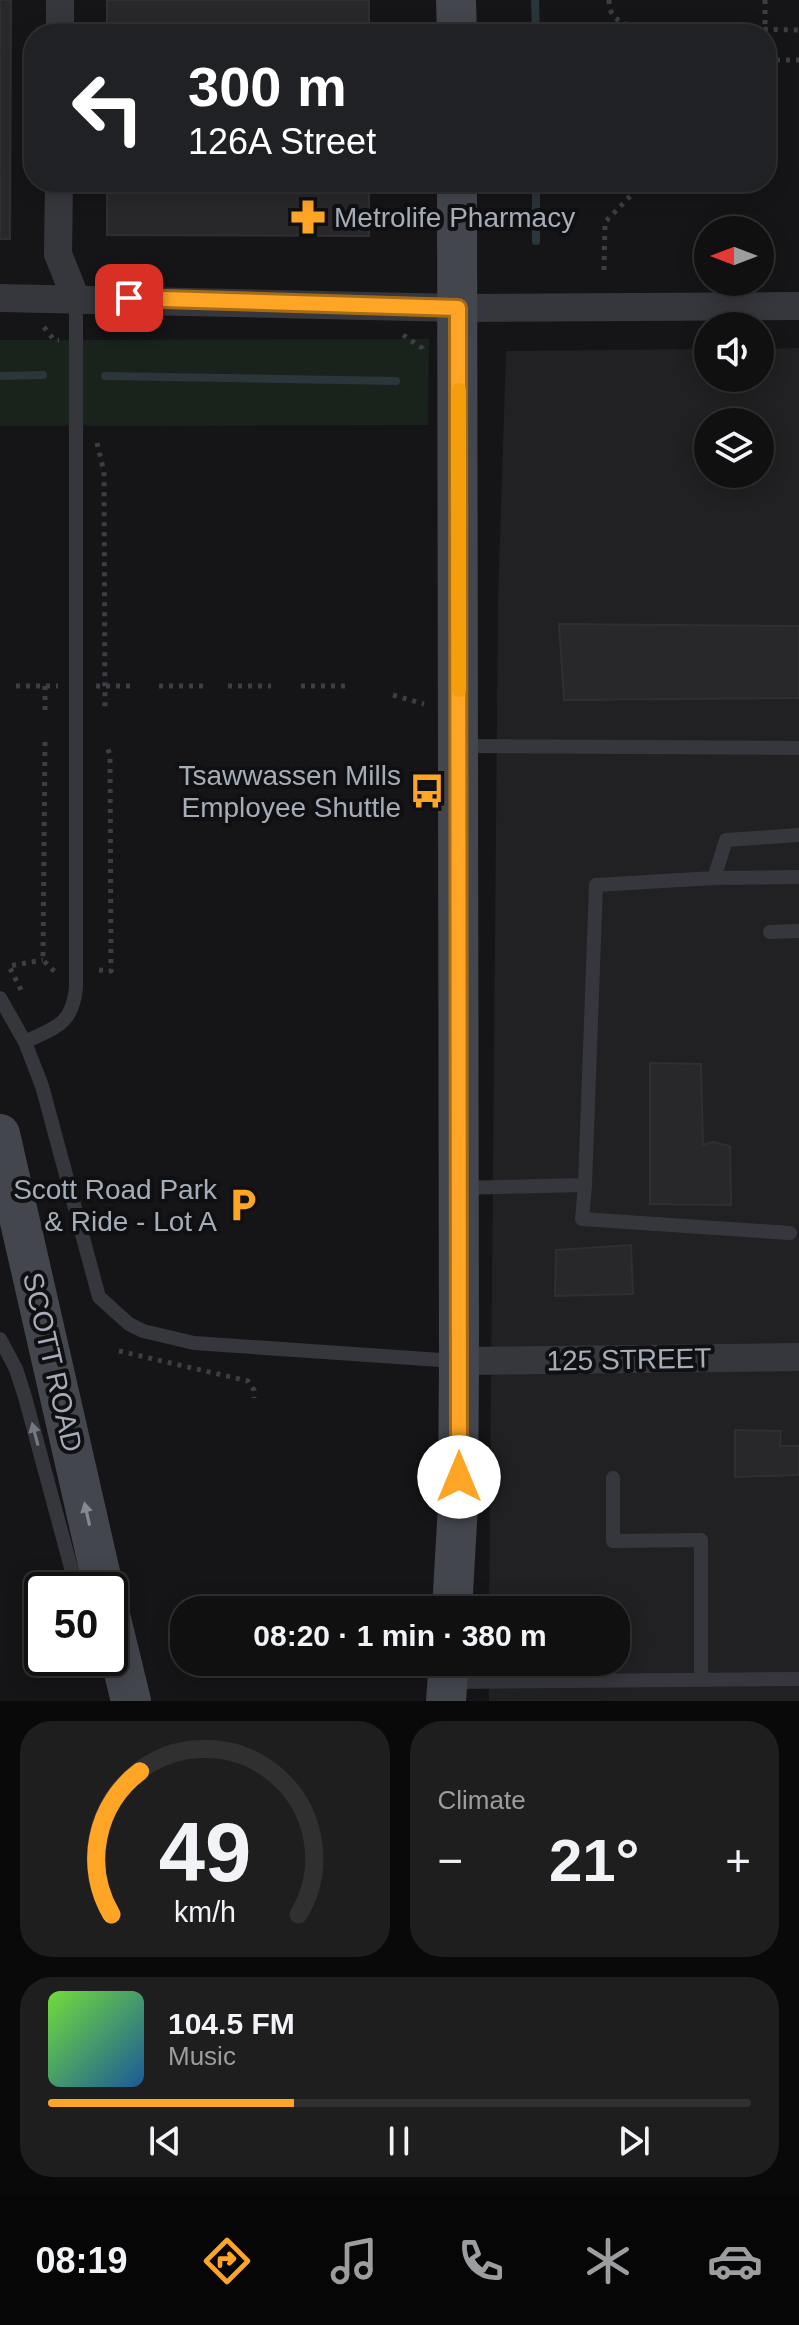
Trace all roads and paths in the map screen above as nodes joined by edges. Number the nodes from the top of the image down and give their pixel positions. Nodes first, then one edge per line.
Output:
1 (60, 0) edge
2 (456, 0) edge
3 (609, 0) edge
4 (765, 0) edge
5 (60, 24) edge
6 (457, 24) edge
7 (625, 24) edge
8 (765, 24) edge
9 (799, 30) edge
10 (776, 31) edge
11 (776, 60) edge
12 (799, 60) edge
13 (59, 192) edge
14 (457, 192) edge
15 (634, 192) edge
16 (604, 270) dead end
17 (0, 298) edge
18 (76, 299) junction
19 (799, 306) edge
20 (458, 308) junction
21 (96, 439) dead end
22 (16, 686) dead end
23 (45, 686) junction
24 (58, 686) dead end
25 (96, 686) dead end
26 (105, 686) junction
27 (132, 686) dead end
28 (159, 686) dead end
29 (203, 686) dead end
30 (228, 686) dead end
31 (271, 686) dead end
32 (301, 686) dead end
33 (346, 686) dead end
34 (393, 695) dead end
35 (424, 704) dead end
36 (45, 710) dead end
37 (105, 710) dead end
38 (45, 742) dead end
39 (106, 744) dead end
40 (459, 746) junction
41 (799, 748) edge
42 (799, 835) edge
43 (799, 877) edge
44 (714, 878) junction
45 (799, 931) edge
46 (770, 932) dead end
47 (43, 960) junction
48 (99, 970) dead end
49 (55, 972) dead end
50 (0, 998) edge
51 (27, 1002) dead end
52 (25, 1042) junction
53 (0, 1134) edge
54 (585, 1185) junction
55 (459, 1188) junction
56 (790, 1233) dead end
57 (0, 1339) edge
58 (119, 1351) dead end
59 (0, 1357) edge
60 (799, 1357) edge
61 (459, 1361) junction
62 (16, 1369) junction
63 (254, 1398) dead end
64 (613, 1478) dead end
65 (72, 1572) edge
66 (100, 1572) edge
67 (453, 1596) edge
68 (799, 1679) edge
69 (701, 1680) junction
70 (448, 1682) edge
71 (121, 1690) edge
72 (121, 1701) edge

1 - 5 street
2 - 6 main road
3 - 7 path
4 - 8 path
9 - 10 path
11 - 12 path
13 - 18 street
14 - 20 main road
15 - 16 path
17 - 18 street
18 - 20 street
18 - 52 lane
19 - 20 street
20 - 40 main road
21 - 26 path
22 - 23 path
23 - 24 path
23 - 36 path
25 - 26 path
26 - 27 path
26 - 37 path
28 - 29 path
30 - 31 path
32 - 33 path
34 - 35 path
38 - 47 path
39 - 48 path
40 - 41 lane
40 - 55 main road
42 - 44 lane
43 - 44 lane
44 - 54 lane
45 - 46 lane
47 - 49 path
47 - 51 path
50 - 52 lane
52 - 61 lane
66 -> 53 main road, SCOTT ROAD
54 - 55 lane
54 - 56 lane
55 - 61 main road
57 - 62 lane
58 - 63 path
59 - 62 lane
60 - 61 street, 125 STREET
61 - 67 main road
65 -> 62 lane
64 - 69 lane
68 - 69 lane
69 - 70 lane
71 - 72 lane

